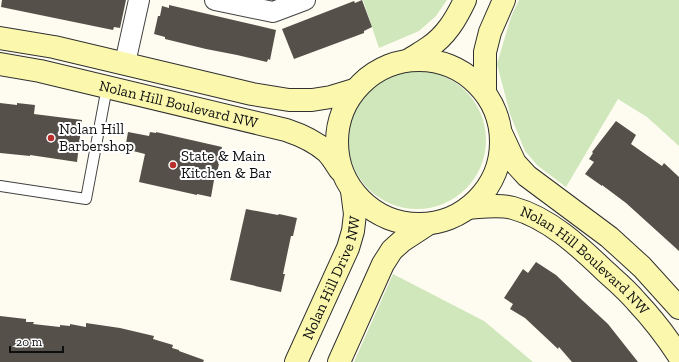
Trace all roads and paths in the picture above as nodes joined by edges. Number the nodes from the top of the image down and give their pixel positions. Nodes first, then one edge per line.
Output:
1 (139, 0) edge
2 (215, 0) edge
3 (305, 0) edge
4 (465, 0) edge
5 (504, 0) edge
6 (0, 38) edge
7 (409, 60) junction
8 (125, 63) junction
9 (0, 64) edge
10 (108, 87) junction
11 (354, 90) junction
12 (485, 92) junction
13 (501, 132) junction
14 (342, 172) junction
15 (0, 186) edge
16 (352, 191) junction
17 (468, 208) junction
18 (428, 224) junction
19 (679, 308) edge
20 (678, 351) edge
21 (296, 362) edge
22 (339, 362) edge

1 - 8 street
2 - 3 street
4 - 7 street
5 - 12 street
6 - 8 street, Nolan Hill Boulevard NW
7 - 11 street
7 - 12 street
8 - 11 street, Nolan Hill Boulevard NW
9 - 10 street, Nolan Hill Boulevard NW
10 - 14 street, Nolan Hill Boulevard NW
10 - 15 lane
11 - 14 street
12 - 13 street
13 - 17 street
13 - 19 street, Nolan Hill Boulevard NW
14 - 16 street
16 - 18 street
16 - 21 street, Nolan Hill Drive NW
17 - 18 street
17 - 20 street, Nolan Hill Boulevard NW
18 - 22 street

